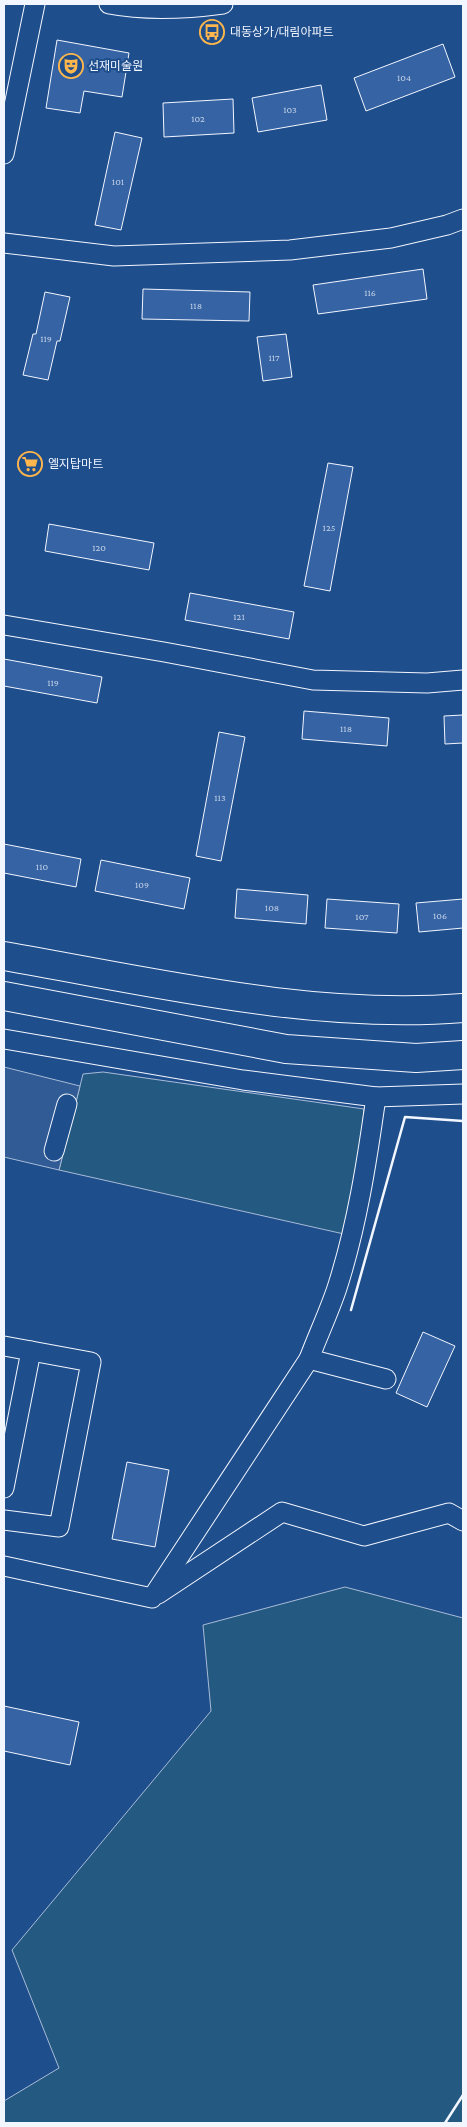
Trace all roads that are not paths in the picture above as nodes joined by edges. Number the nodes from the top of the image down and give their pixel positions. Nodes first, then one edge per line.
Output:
1 (35, 4) edge
2 (108, 4) edge
3 (224, 4) edge
4 (8, 115) edge
5 (4, 154) edge
6 (463, 219) edge
7 (4, 243) edge
8 (4, 625) edge
9 (463, 680) edge
10 (4, 956) edge
11 (4, 996) edge
12 (463, 1008) edge
13 (4, 1039) edge
14 (463, 1055) edge
15 (463, 1094) edge
16 (376, 1097) junction
17 (67, 1104) dead end
18 (54, 1151) dead end
19 (4, 1346) edge
20 (31, 1351) junction
21 (309, 1359) junction
22 (386, 1378) dead end
23 (4, 1488) edge
24 (4, 1520) edge
25 (463, 1521) edge
26 (4, 1566) edge
27 (152, 1598) junction

1 - 4 street
2 - 3 street
4 - 5 street
6 - 7 street
8 - 9 street
10 - 12 highway
11 - 14 highway
13 - 16 street
15 - 16 street
16 - 21 street
17 - 18 street
19 - 20 street
20 - 23 street
20 - 24 street
21 - 22 street
21 - 27 street
25 - 27 street
26 - 27 street

